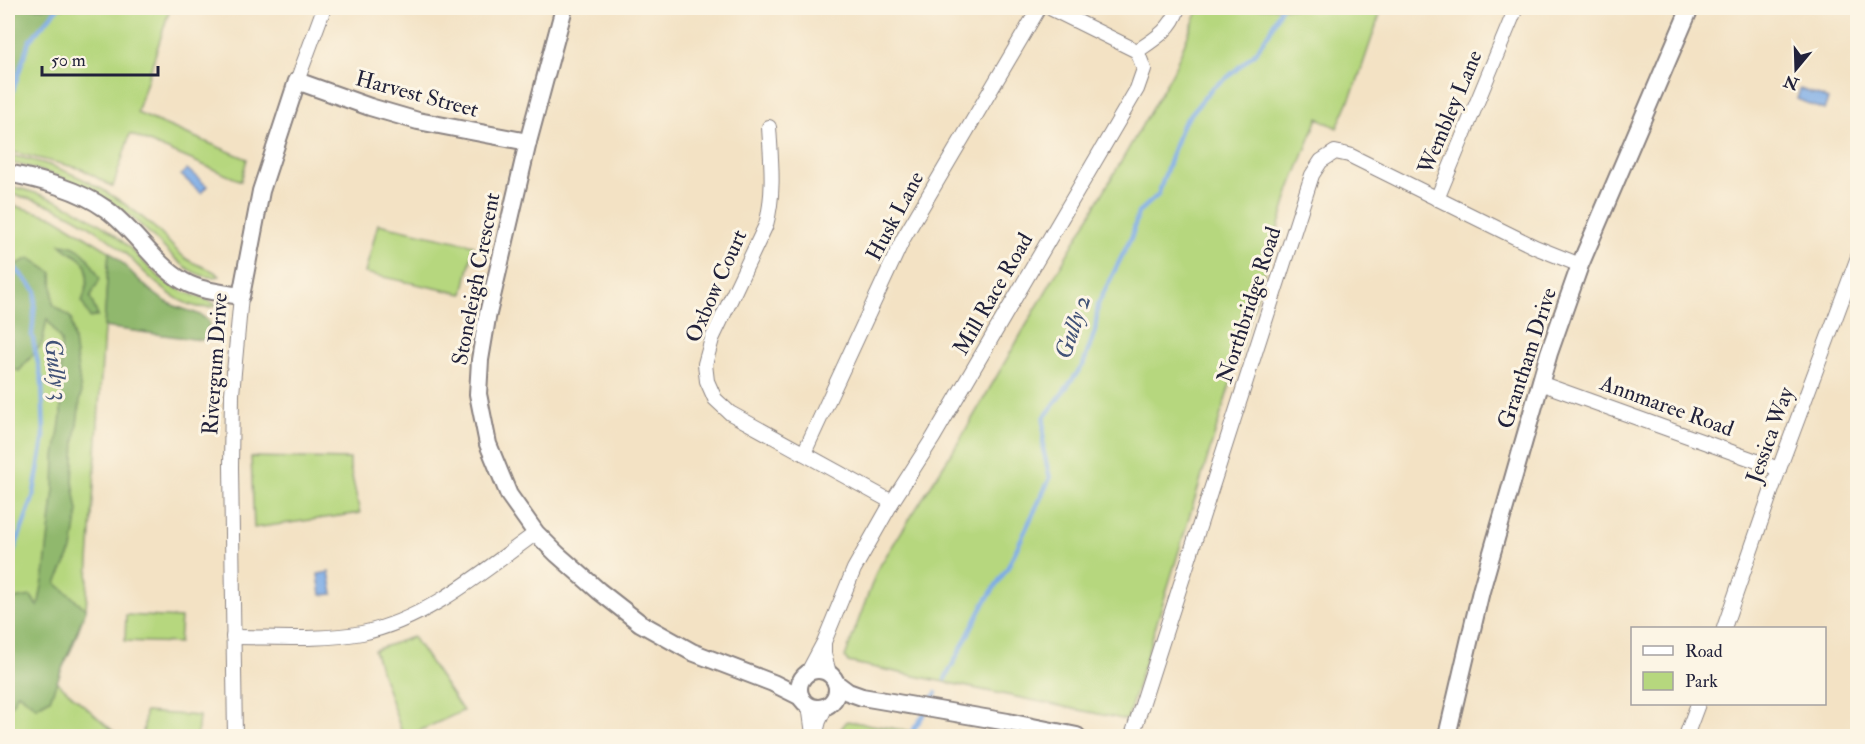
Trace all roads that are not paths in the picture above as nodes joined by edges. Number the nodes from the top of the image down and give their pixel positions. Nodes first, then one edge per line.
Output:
1 (324, 8) edge
2 (564, 8) edge
3 (1039, 8) edge
4 (1050, 8) edge
5 (1178, 8) edge
6 (1516, 8) edge
7 (1690, 8) edge
8 (1137, 51) junction
9 (297, 81) junction
10 (770, 127) dead end
11 (528, 142) junction
12 (8, 173) edge
13 (1437, 198) junction
14 (1857, 257) edge
15 (1580, 266) junction
16 (241, 296) junction
17 (1540, 383) junction
18 (804, 453) junction
19 (1779, 469) junction
20 (892, 502) junction
21 (537, 532) junction
22 (1724, 627) edge
23 (233, 637) junction
24 (824, 642) junction
25 (805, 676) junction
26 (760, 678) junction
27 (833, 678) junction
28 (862, 697) junction
29 (805, 701) junction
30 (828, 705) junction
31 (1698, 705) edge
32 (235, 736) edge
33 (814, 736) edge
34 (1077, 736) edge
35 (1132, 736) edge
36 (1447, 736) edge
37 (1686, 736) edge

1 - 9 street, Rivergum Drive
2 - 11 street, Stoneleigh Crescent
3 - 18 street, Husk Lane
4 - 8 street
5 - 8 street
6 - 13 street, Wembley Lane
7 - 15 street, Grantham Drive
8 - 20 street, Mill Race Road
9 - 11 street, Harvest Street
9 - 16 street, Rivergum Drive
10 - 18 street, Oxbow Court
11 - 21 street, Stoneleigh Crescent
12 - 16 street
13 - 15 street, Northbridge Road
13 - 35 street, Northbridge Road
14 - 19 street, Jessica Way
15 - 17 street, Grantham Drive
16 - 23 street, Rivergum Drive
17 - 19 street, Annmaree Road
17 - 36 street, Grantham Drive
18 - 20 street, Oxbow Court
19 - 22 street, Jessica Way
20 - 24 street, Mill Race Road
21 - 23 street
21 - 26 street, Stoneleigh Crescent
23 - 32 street, Rivergum Drive
24 - 25 street, Mill Race Road
24 - 27 street
25 - 26 street, Stoneleigh Crescent
25 - 27 street, Stoneleigh Crescent
25 - 29 street
26 - 29 street, Stoneleigh Crescent
27 - 28 street, Stoneleigh Crescent
27 - 30 street
28 - 30 street, Stoneleigh Crescent
28 - 34 street, Stoneleigh Crescent
29 - 30 street, Stoneleigh Crescent
29 - 33 street
30 - 33 street
31 - 37 street

